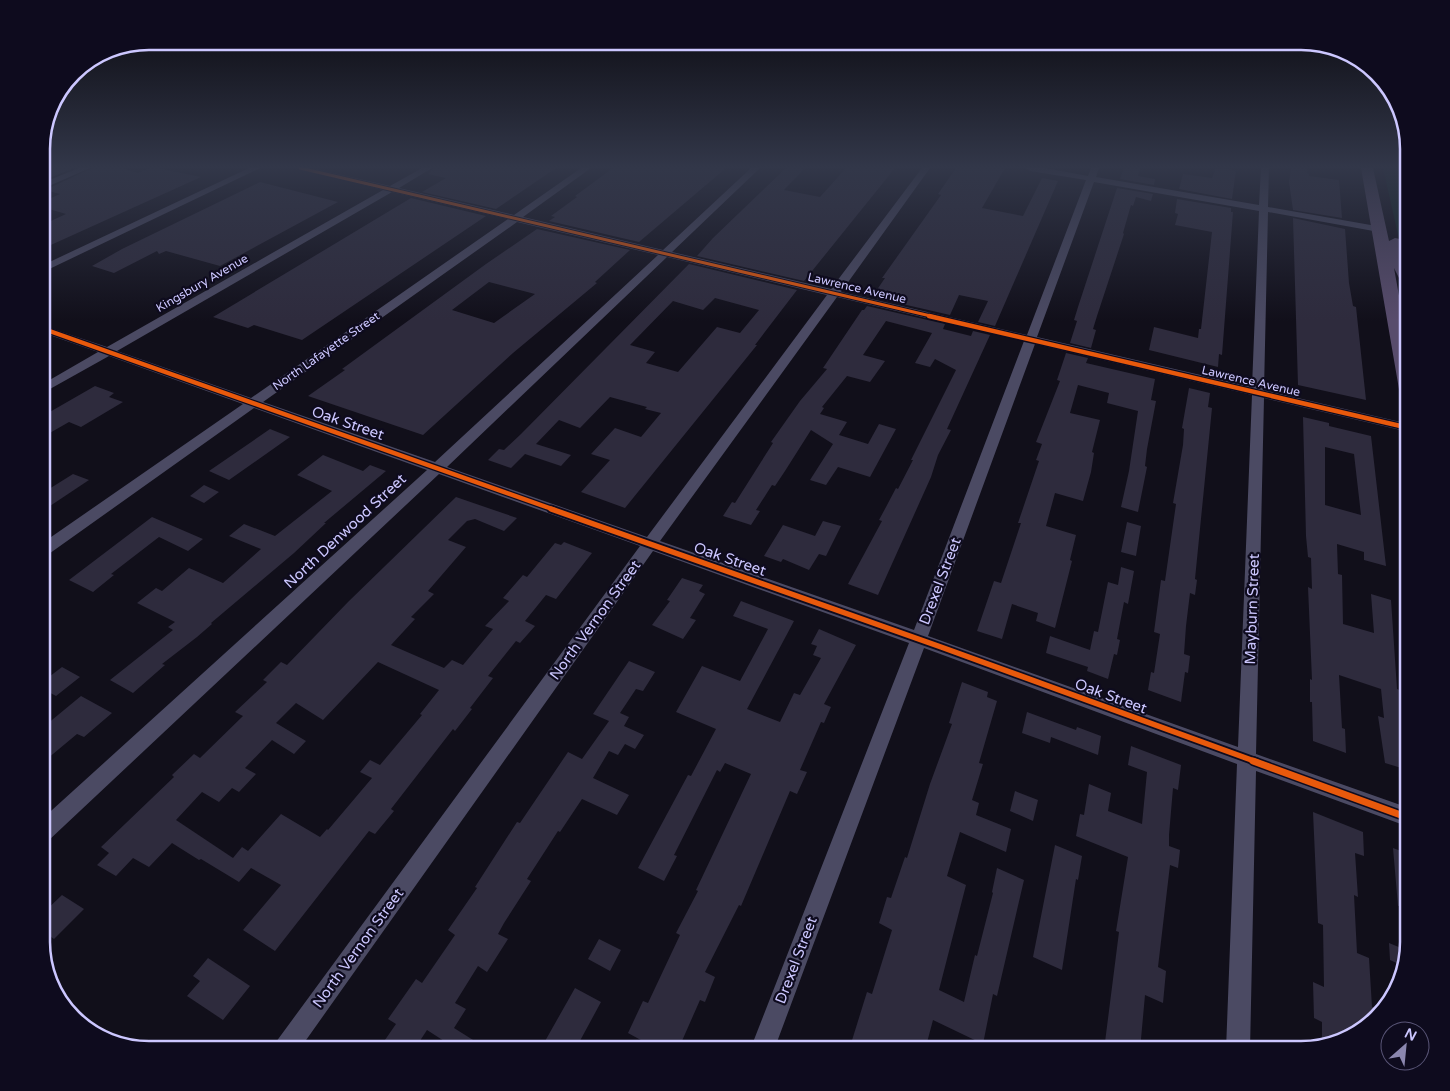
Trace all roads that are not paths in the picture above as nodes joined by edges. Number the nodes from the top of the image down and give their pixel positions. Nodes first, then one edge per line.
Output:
1 (149, 219) edge
2 (339, 219) edge
3 (514, 219) edge
4 (519, 219) edge
5 (701, 219) edge
6 (889, 219) edge
7 (1076, 219) edge
8 (1263, 219) edge
9 (1320, 219) edge
10 (1377, 219) edge
11 (1385, 219) edge
12 (1379, 229) junction
13 (665, 253) junction
14 (50, 266) edge
15 (1400, 266) edge
16 (836, 293) junction
17 (1400, 322) edge
18 (50, 331) edge
19 (1032, 339) junction
20 (108, 352) junction
21 (50, 385) edge
22 (1259, 393) junction
23 (252, 403) junction
24 (1400, 426) edge
25 (437, 468) junction
26 (650, 544) junction
27 (50, 546) edge
28 (918, 639) junction
29 (1247, 759) junction
30 (1400, 815) edge
31 (50, 827) edge
32 (291, 1041) edge
33 (765, 1041) edge
34 (1238, 1041) edge

1 - 14 street
2 - 20 street, Kingsbury Avenue
3 - 23 street, North Lafayette Street
4 - 13 street, Lawrence Avenue
5 - 13 street, North Denwood Street
6 - 16 street, North Vernon Street
7 - 19 street, Drexel Street
8 - 22 street, Mayburn Street
9 - 12 street
10 - 12 main road
11 - 15 main road
12 - 17 main road
13 - 16 street, Lawrence Avenue
13 - 25 street, North Denwood Street
16 - 19 street, Lawrence Avenue
16 - 26 street, North Vernon Street
18 - 20 street, Oak Street
19 - 22 street, Lawrence Avenue
19 - 28 street, Drexel Street
20 - 21 street, Kingsbury Avenue
20 - 23 street, Oak Street
22 - 24 street, Lawrence Avenue
22 - 29 street, Mayburn Street
23 - 25 street, Oak Street
23 - 27 street, North Lafayette Street
25 - 26 street, Oak Street
25 - 31 street, North Denwood Street
26 - 28 street, Oak Street
26 - 32 street, North Vernon Street
28 - 29 street, Oak Street
28 - 33 street, Drexel Street
29 - 30 street, Oak Street
29 - 34 street, Mayburn Street

